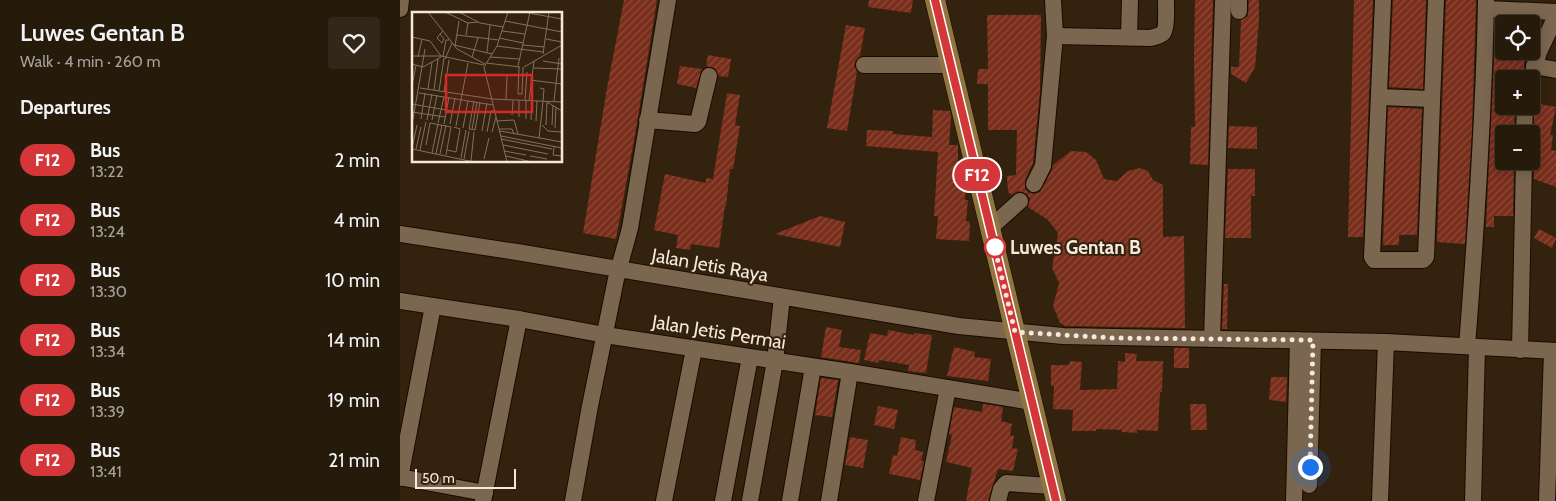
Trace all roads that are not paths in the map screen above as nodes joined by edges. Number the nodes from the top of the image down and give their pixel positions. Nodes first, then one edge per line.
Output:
1 (401, 0) edge
2 (668, 0) edge
3 (935, 0) edge
4 (1053, 0) edge
5 (1130, 0) edge
6 (1166, 0) edge
7 (1383, 0) edge
8 (1436, 0) edge
9 (1223, 2) dead end
10 (1486, 5) edge
11 (400, 9) edge
12 (1556, 14) edge
13 (1055, 36) junction
14 (1129, 36) junction
15 (864, 65) dead end
16 (950, 65) junction
17 (1533, 70) edge
18 (1556, 70) edge
19 (1540, 71) edge
20 (709, 76) dead end
21 (1379, 97) junction
22 (1432, 99) junction
23 (647, 120) junction
24 (1524, 170) edge
25 (1034, 184) dead end
26 (1020, 201) dead end
27 (990, 228) junction
28 (400, 234) edge
29 (619, 270) junction
30 (782, 297) junction
31 (400, 301) edge
32 (432, 306) junction
33 (519, 319) junction
34 (1015, 332) junction
35 (605, 335) junction
36 (1212, 339) junction
37 (1305, 340) junction
38 (1386, 342) junction
39 (1472, 346) junction
40 (694, 349) junction
41 (1520, 350) junction
42 (1554, 351) edge
43 (750, 357) junction
44 (775, 361) junction
45 (813, 367) junction
46 (850, 372) junction
47 (948, 388) junction
48 (1032, 402) junction
49 (400, 477) edge
50 (1309, 485) dead end
51 (1054, 494) edge
52 (484, 497) edge
53 (573, 501) edge
54 (664, 501) edge
55 (723, 501) edge
56 (750, 501) edge
57 (790, 501) edge
58 (829, 501) edge
59 (926, 501) edge
60 (998, 501) edge
61 (1294, 501) edge
62 (1380, 501) edge
63 (1473, 501) edge
64 (1547, 501) edge

1 - 11 street
2 - 23 street
3 - 16 main road
4 - 13 street
5 - 14 street
6 - 14 street
7 - 21 street
8 - 22 street
9 - 36 street
10 - 12 street
10 - 39 street
12 - 17 street
13 - 14 street
13 - 25 street
15 - 16 street
16 - 27 main road
18 - 19 street
20 - 23 street
21 - 22 street
21 - 22 street
23 - 29 street
24 - 41 street
26 - 27 street
27 - 34 main road
28 - 29 street, Jalan Jetis Raya
29 - 30 street, Jalan Jetis Raya
29 - 35 street
30 - 34 street, Jalan Jetis Raya
30 - 44 street
31 - 32 street, Jalan Jetis Permai
32 - 33 street, Jalan Jetis Permai
32 - 49 street
33 - 35 street, Jalan Jetis Permai
33 - 52 street
34 - 36 street, Jalan Jetis Raya
34 - 48 main road
35 - 40 street, Jalan Jetis Permai
35 - 53 street
36 - 37 street, Jalan Jetis Raya
37 - 38 street, Jalan Jetis Raya
37 - 50 street
37 - 61 street
38 - 39 street, Jalan Jetis Raya
38 - 62 street
39 - 41 street, Jalan Jetis Raya
39 - 63 street
40 - 43 street, Jalan Jetis Permai
40 - 54 street
41 - 42 street, Jalan Jetis Raya
42 - 64 street
43 - 44 street, Jalan Jetis Permai
43 - 55 street
44 - 45 street, Jalan Jetis Permai
44 - 56 street
45 - 46 street, Jalan Jetis Permai
45 - 57 street
46 - 47 street, Jalan Jetis Permai
46 - 58 street
47 - 48 street, Jalan Jetis Permai
47 - 59 street
48 - 51 main road
49 - 52 street
51 - 60 street

